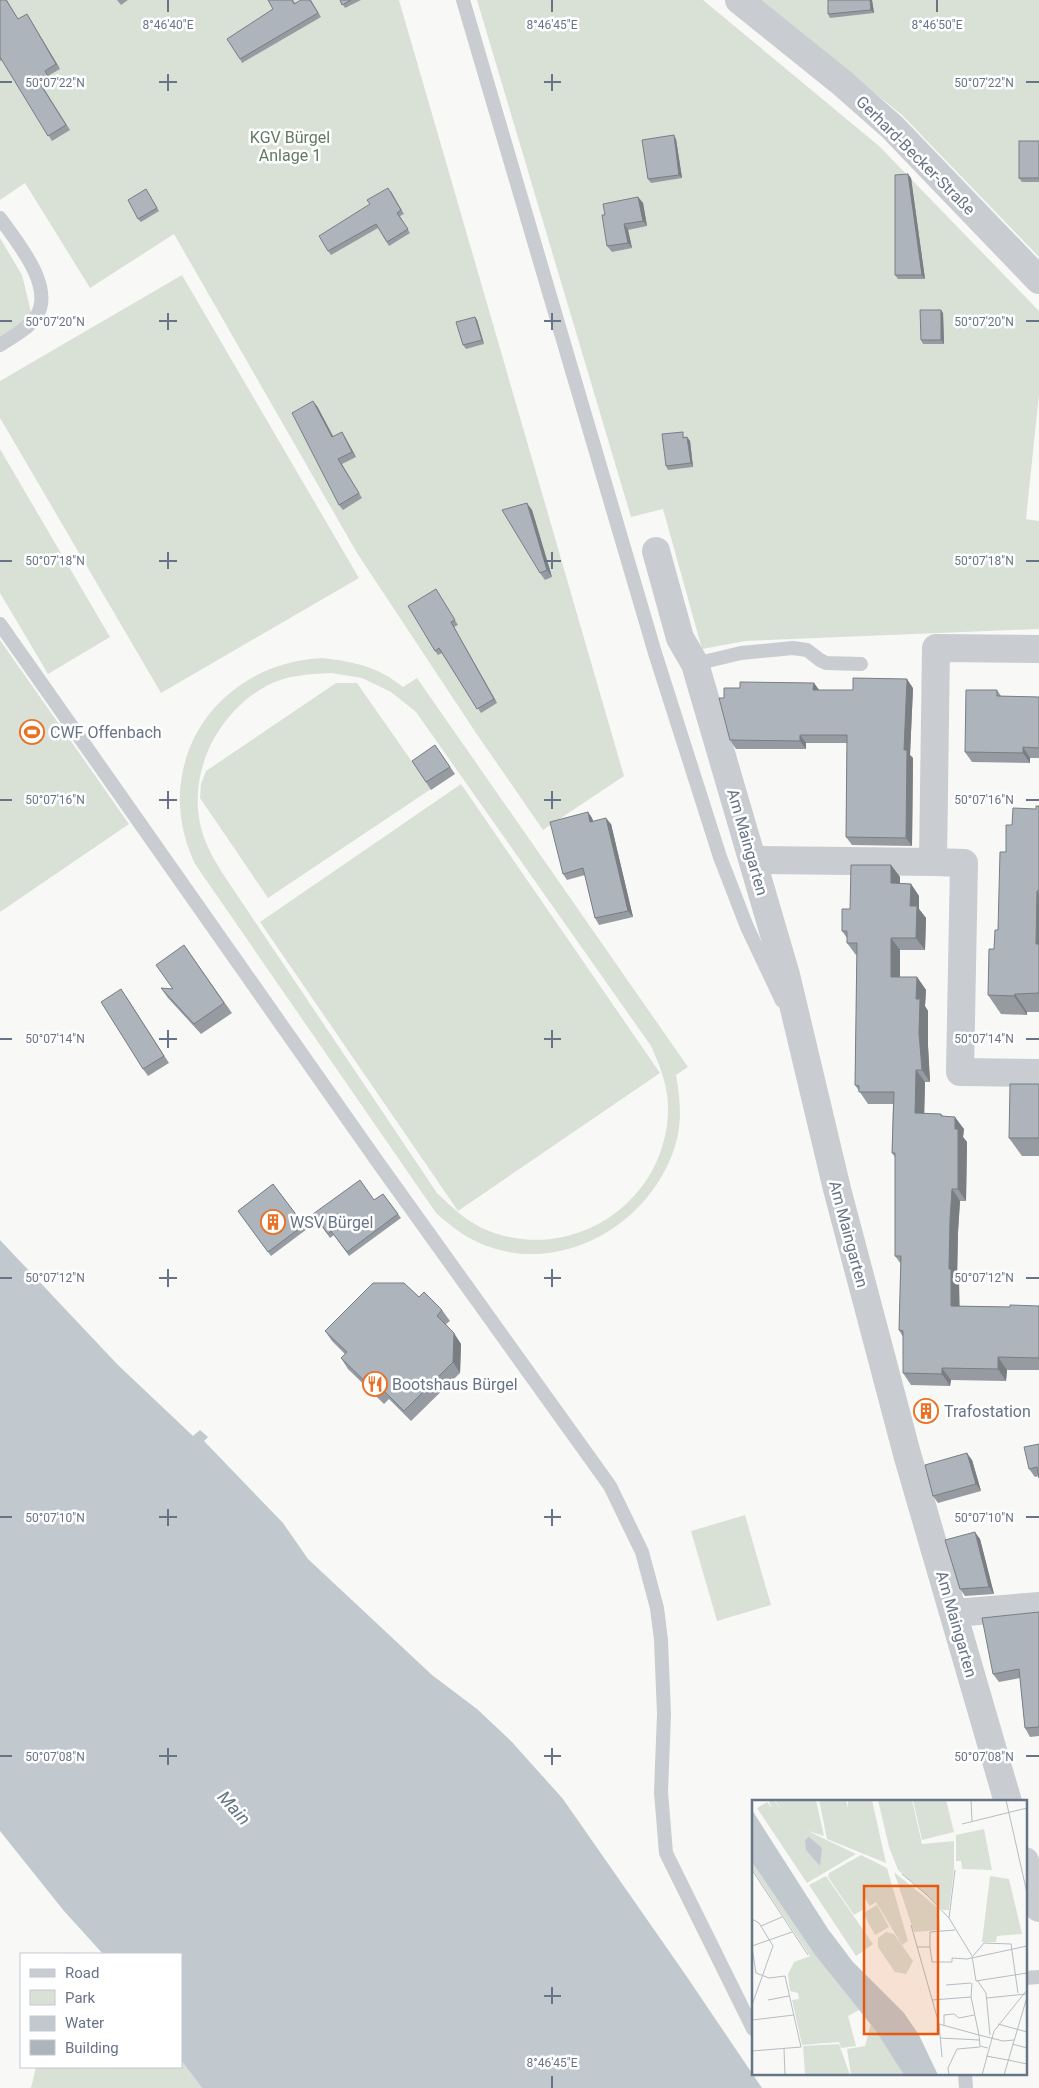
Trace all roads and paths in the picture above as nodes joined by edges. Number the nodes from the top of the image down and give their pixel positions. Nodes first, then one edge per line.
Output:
1 (462, 0) edge
2 (739, 0) edge
3 (0, 218) edge
4 (1039, 280) edge
5 (0, 345) edge
6 (656, 551) dead end
7 (0, 624) edge
8 (1039, 649) edge
9 (695, 664) junction
10 (861, 664) dead end
11 (754, 860) junction
12 (933, 862) junction
13 (803, 1041) junction
14 (1039, 1073) edge
15 (1039, 1606) edge
16 (954, 1613) junction
17 (1007, 1800) edge
18 (1026, 1863) edge
19 (1039, 1908) edge
20 (1039, 1977) edge
21 (1026, 1978) edge
22 (752, 2027) edge

1 - 13 lane
2 - 4 street, Gerhard-Becker-Straße
3 - 5 lane
6 - 9 street, Am Maingarten
7 - 22 lane
8 - 12 street
9 - 10 lane
9 - 11 street, Am Maingarten
11 - 12 street
11 - 13 street, Am Maingarten
12 - 14 street
13 - 16 street, Am Maingarten
15 - 16 street
16 - 17 street, Am Maingarten
18 - 19 street
20 - 21 lane

